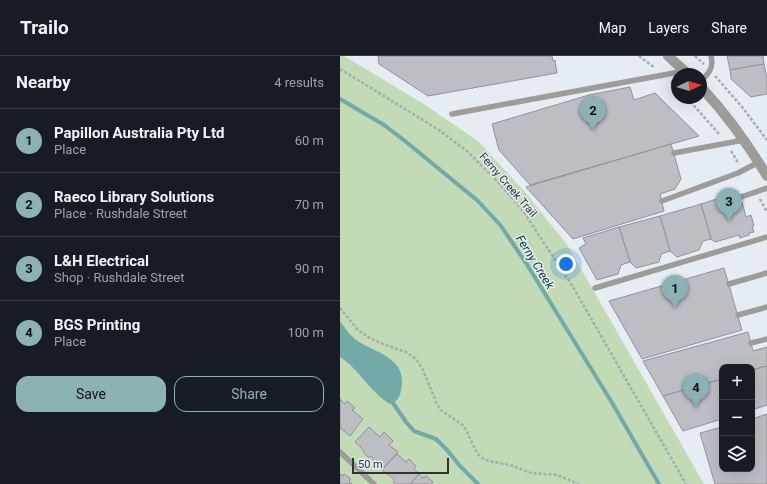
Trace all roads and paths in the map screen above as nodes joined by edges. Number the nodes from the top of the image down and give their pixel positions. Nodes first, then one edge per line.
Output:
1 (668, 56) edge
2 (695, 56) edge
3 (711, 56) edge
4 (682, 68) edge
5 (340, 69) edge
6 (711, 71) junction
7 (671, 75) edge
8 (707, 75) edge
9 (707, 94) edge
10 (452, 114) dead end
11 (745, 140) junction
12 (767, 140) edge
13 (674, 153) dead end
14 (764, 169) edge
15 (767, 188) edge
16 (738, 198) dead end
17 (662, 201) dead end
18 (767, 236) edge
19 (767, 273) edge
20 (729, 284) dead end
21 (596, 288) dead end
22 (767, 307) edge
23 (340, 308) edge
24 (738, 315) dead end
25 (767, 339) edge
26 (751, 343) dead end
27 (340, 452) edge
28 (374, 484) edge
29 (579, 484) edge
30 (686, 484) edge

1 - 4 street
2 - 6 path
3 - 6 lane
5 - 30 path, Ferny Creek Trail
6 - 8 lane
6 - 12 path
7 - 10 lane
9 - 11 street
11 - 13 lane
11 - 14 street
14 - 17 lane
15 - 16 lane
18 - 21 lane
19 - 20 lane
22 - 24 lane
23 - 29 path
25 - 26 lane
27 - 28 lane

